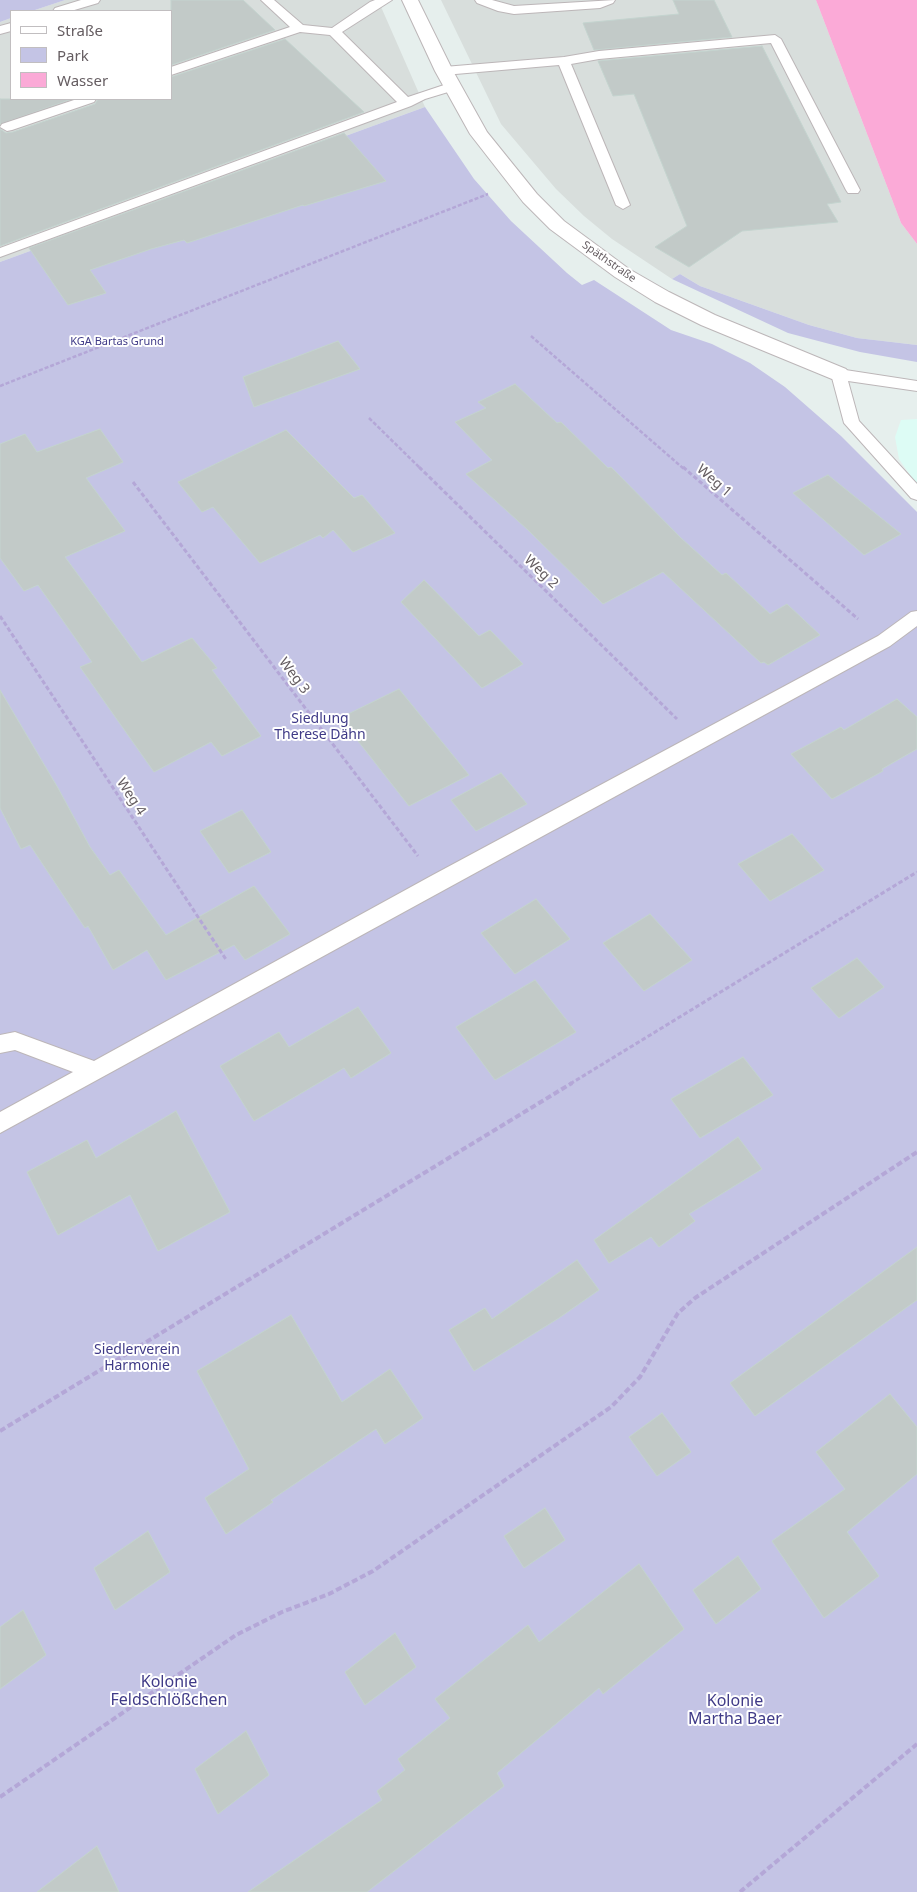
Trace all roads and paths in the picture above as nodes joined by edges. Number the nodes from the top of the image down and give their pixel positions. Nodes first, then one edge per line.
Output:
1 (94, 0) edge
2 (267, 0) edge
3 (386, 0) edge
4 (410, 0) edge
5 (481, 0) edge
6 (609, 0) edge
7 (62, 10) edge
8 (299, 28) junction
9 (334, 32) junction
10 (564, 61) junction
11 (172, 71) edge
12 (448, 78) junction
13 (86, 100) edge
14 (406, 103) junction
15 (7, 127) dead end
16 (853, 190) dead end
17 (493, 192) dead end
18 (623, 205) dead end
19 (0, 253) edge
20 (530, 336) dead end
21 (839, 374) junction
22 (0, 386) edge
23 (917, 386) edge
24 (369, 418) dead end
25 (133, 482) dead end
26 (917, 494) edge
27 (0, 616) edge
28 (917, 617) edge
29 (884, 640) junction
30 (699, 740) junction
31 (917, 872) edge
32 (438, 882) junction
33 (245, 989) junction
34 (0, 1044) edge
35 (93, 1070) junction
36 (4, 1118) edge
37 (917, 1152) edge
38 (0, 1431) edge
39 (917, 1744) edge
40 (0, 1796) edge
41 (740, 1892) edge

1 - 7 lane
2 - 8 lane
3 - 9 lane
4 - 12 street, Späthstraße
5 - 6 lane
8 - 9 lane
8 - 11 lane
9 - 14 lane
10 - 12 lane
10 - 16 lane
10 - 18 lane
12 - 14 lane
12 - 21 street, Späthstraße
13 - 15 lane
14 - 19 lane
17 - 22 path
20 - 29 path, Weg 1
21 - 23 lane, Späthstraße
21 - 26 lane
24 - 30 path, Weg 2
25 - 32 path, Weg 3
27 - 33 path, Weg 4
28 - 29 lane
29 - 30 lane
30 - 32 lane
31 - 38 path
32 - 33 lane
33 - 35 lane
34 - 35 lane
35 - 36 lane
37 - 40 path
39 - 41 path

